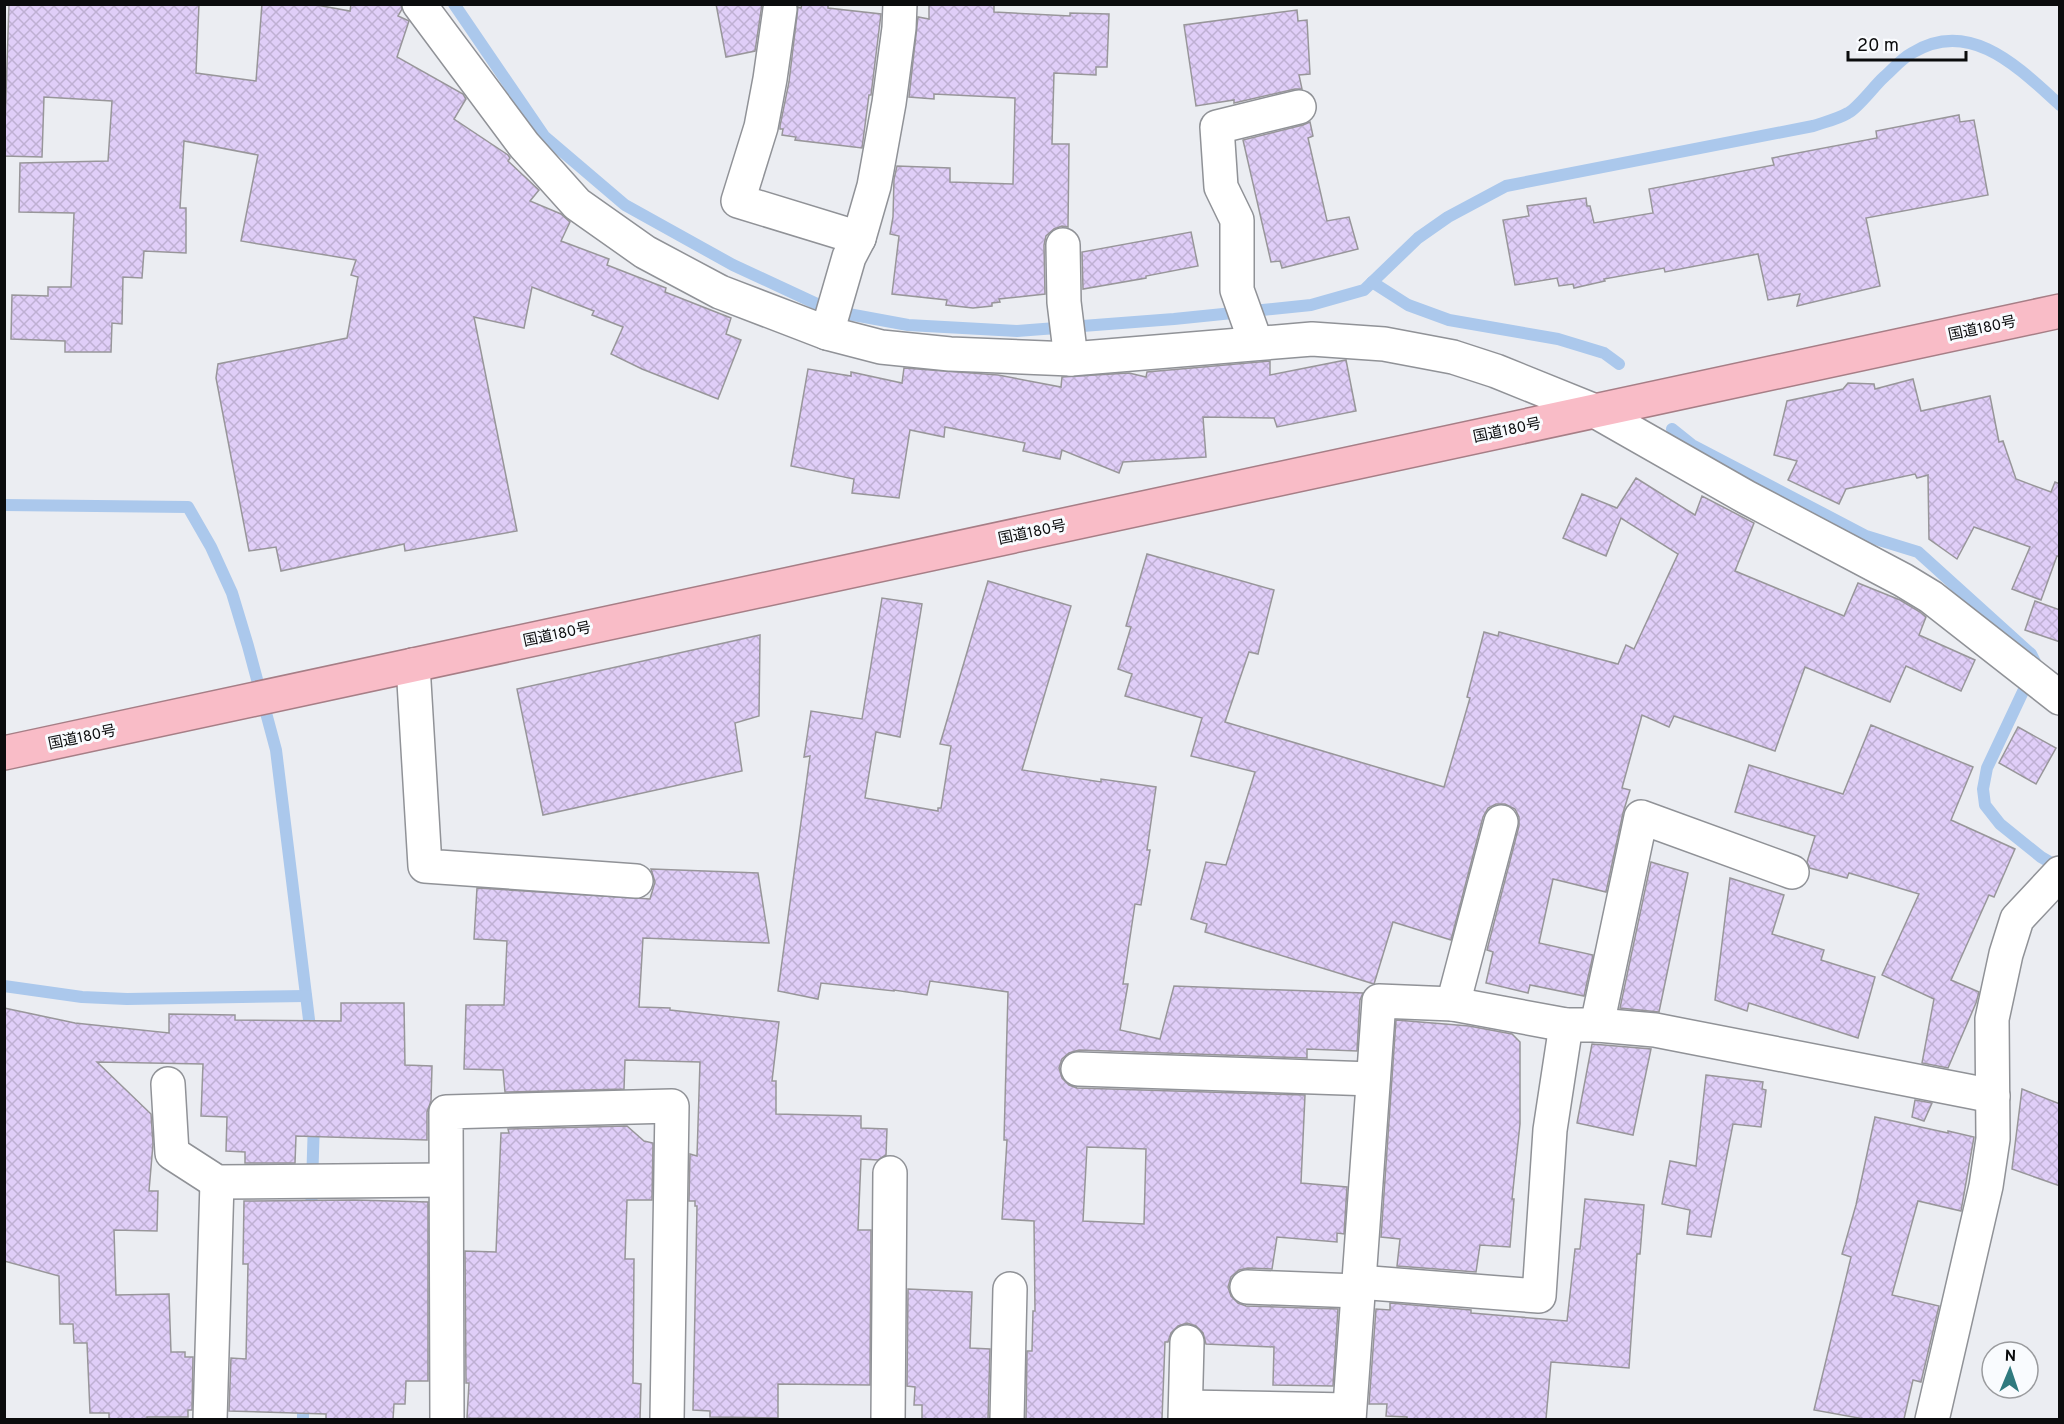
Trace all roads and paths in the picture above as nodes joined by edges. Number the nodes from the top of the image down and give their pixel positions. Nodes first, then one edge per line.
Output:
1 (419, 4) edge
2 (900, 4) edge
3 (780, 9) dead end
4 (1299, 107) dead end
5 (859, 238) junction
6 (1063, 246) dead end
7 (2060, 311) edge
8 (827, 333) junction
9 (1256, 342) junction
10 (1071, 359) junction
11 (1595, 411) junction
12 (413, 665) junction
13 (2060, 698) edge
14 (4, 753) edge
15 (1501, 822) dead end
16 (1792, 872) dead end
17 (2060, 873) edge
18 (636, 881) dead end
19 (1453, 1004) junction
20 (1582, 1025) junction
21 (1078, 1069) dead end
22 (1373, 1079) junction
23 (168, 1084) dead end
24 (1993, 1096) junction
25 (890, 1173) dead end
26 (445, 1180) junction
27 (217, 1182) junction
28 (1247, 1287) dead end
29 (1358, 1287) junction
30 (1010, 1288) dead end
31 (1187, 1342) dead end
32 (1185, 1413) edge
33 (1349, 1415) edge
34 (210, 1419) edge
35 (447, 1419) edge
36 (667, 1419) edge
37 (888, 1419) edge
38 (1007, 1419) edge
39 (1932, 1419) edge

1 - 8 street
2 - 5 street
3 - 5 street
4 - 9 street
5 - 8 street
6 - 10 street
7 - 11 highway, 国道180号
8 - 10 street
9 - 10 street
9 - 11 street
11 - 12 highway, 国道180号
11 - 13 street
12 - 14 highway, 国道180号
12 - 18 street
15 - 19 street
16 - 20 street
17 - 24 street
19 - 20 street
19 - 22 street
20 - 24 street
20 - 29 street
21 - 22 street
22 - 29 street
23 - 27 street
24 - 39 street
25 - 37 street
26 - 27 street
26 - 35 street
26 - 36 street
27 - 34 street
28 - 29 street
29 - 33 street
30 - 38 street
31 - 32 street
32 - 33 street

